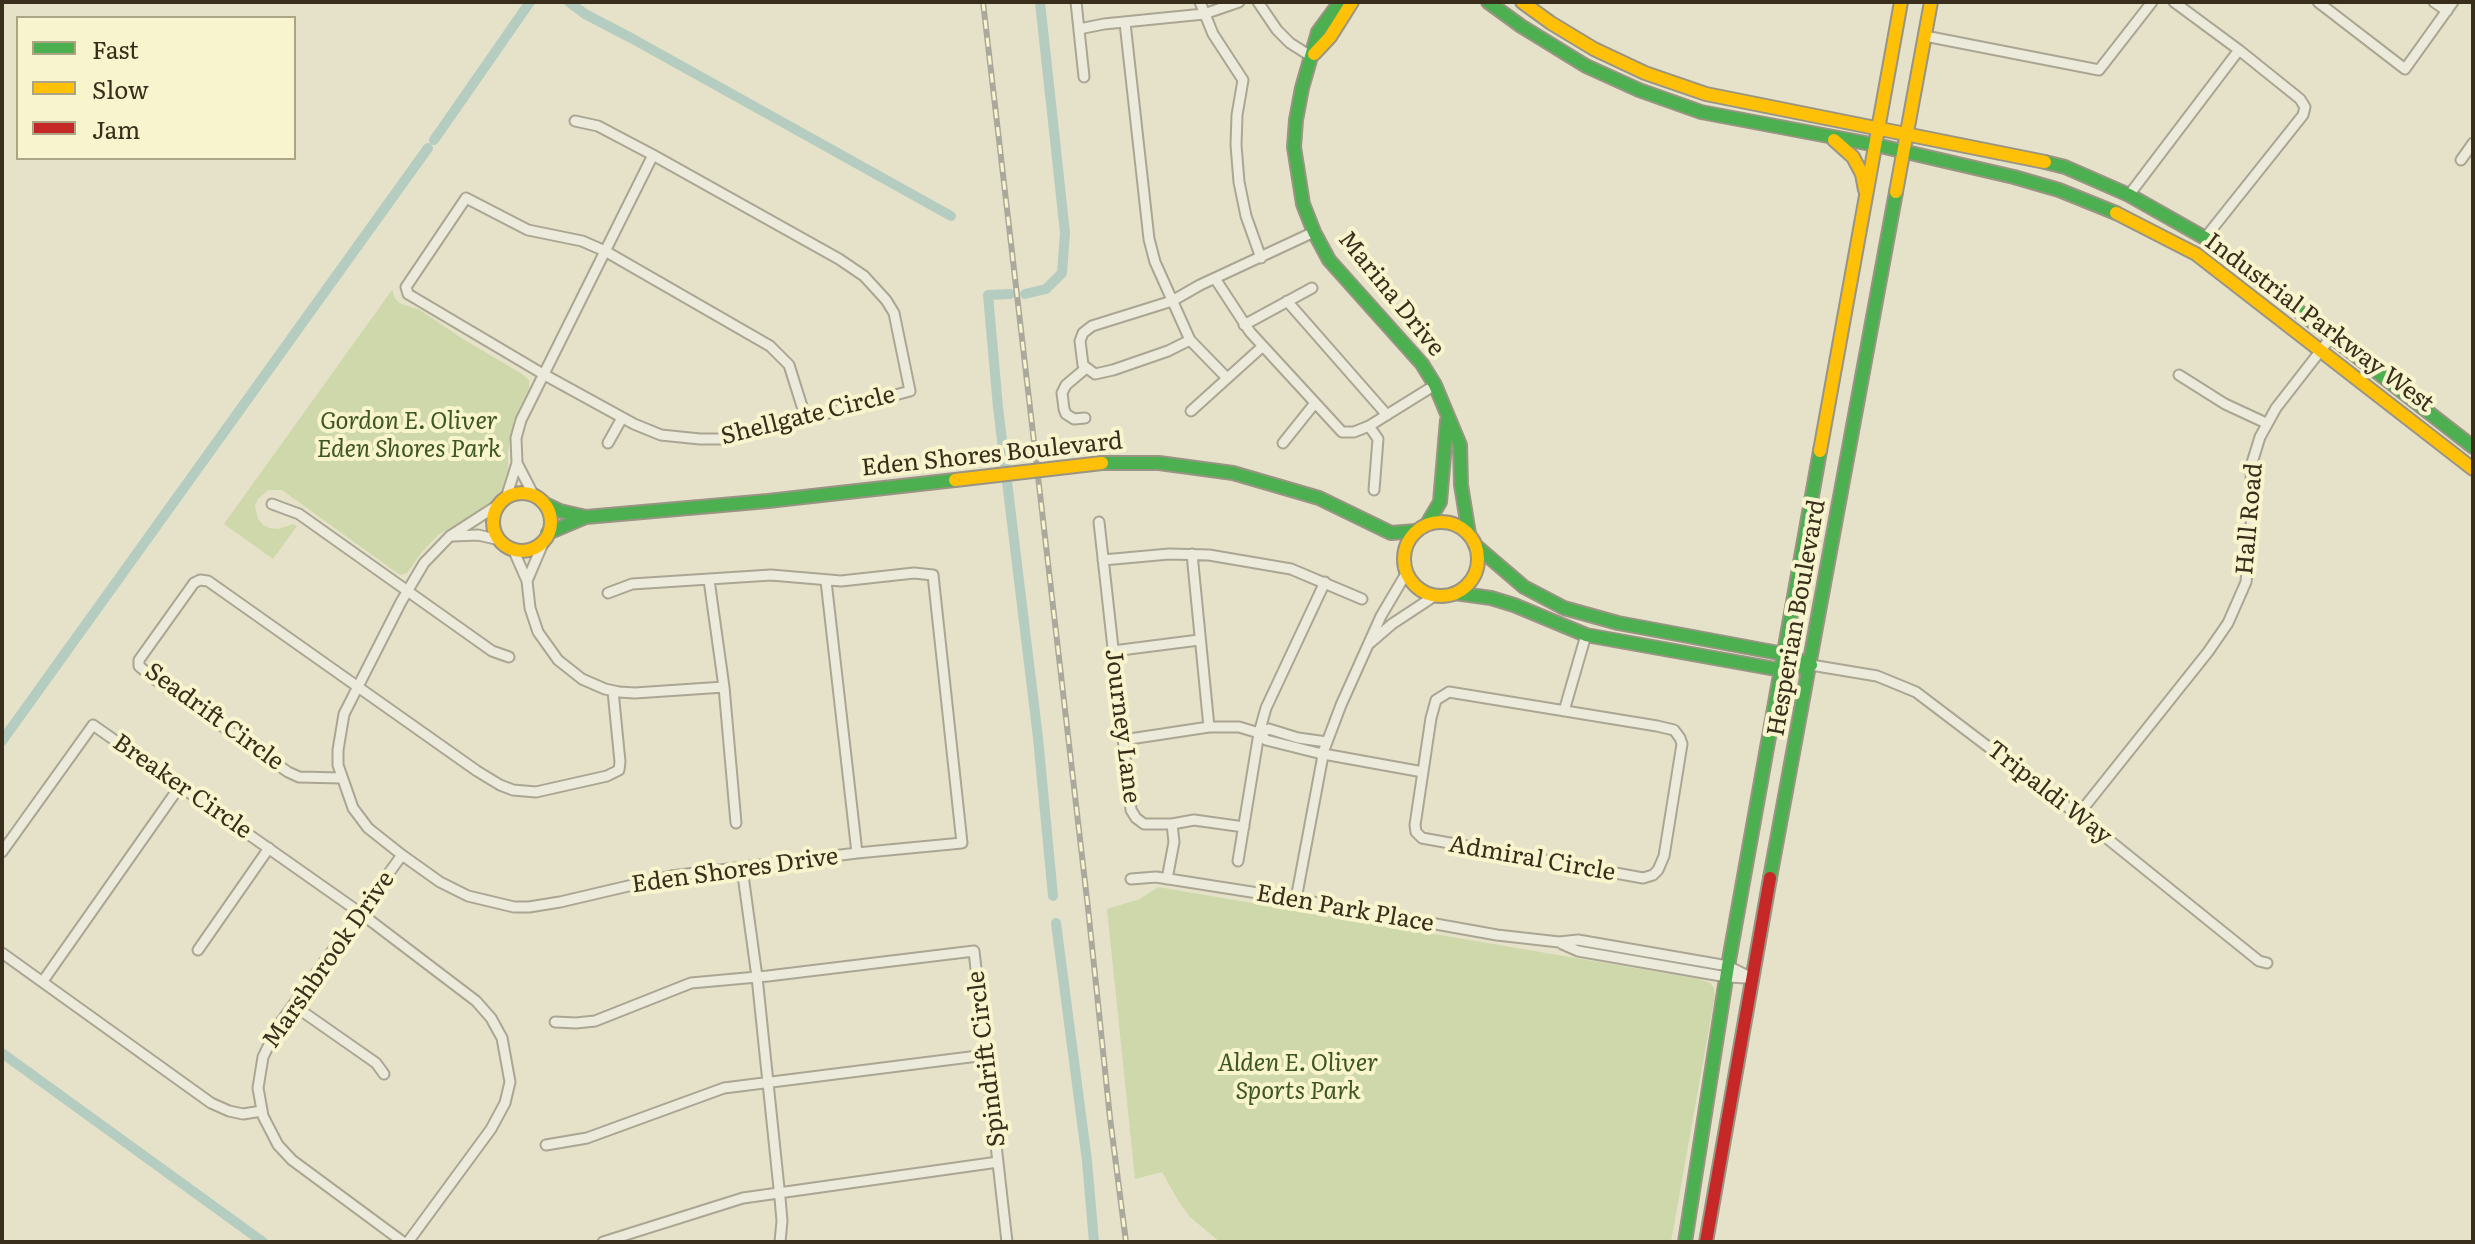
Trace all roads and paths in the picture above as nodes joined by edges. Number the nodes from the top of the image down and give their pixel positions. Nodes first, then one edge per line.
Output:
1 (1076, 2) edge
2 (1200, 2) edge
3 (1239, 2) edge
4 (1258, 2) edge
5 (1340, 2) edge
6 (1352, 2) edge
7 (1488, 2) edge
8 (1522, 2) edge
9 (1901, 2) edge
10 (1931, 2) edge
11 (2152, 2) edge
12 (2174, 2) edge
13 (2318, 2) edge
14 (2434, 2) edge
15 (2453, 2) edge
16 (2447, 11) junction
17 (1204, 14) junction
18 (1125, 23) junction
19 (1079, 29) junction
20 (1925, 36) junction
21 (2239, 50) junction
22 (1312, 57) junction
23 (1084, 77) dead end
24 (575, 121) dead end
25 (1879, 127) junction
26 (1907, 132) junction
27 (1828, 136) junction
28 (2473, 143) edge
29 (1876, 145) junction
30 (1903, 153) junction
31 (653, 155) junction
32 (2461, 160) dead end
33 (1866, 195) junction
34 (2129, 195) junction
35 (1314, 232) junction
36 (2205, 238) junction
37 (605, 251) junction
38 (1261, 258) junction
39 (1216, 280) junction
40 (1312, 288) dead end
41 (1172, 301) junction
42 (1287, 301) junction
43 (1244, 325) junction
44 (2332, 336) junction
45 (1190, 340) junction
46 (1263, 346) junction
47 (2321, 351) junction
48 (1085, 369) junction
49 (543, 374) junction
50 (2179, 375) dead end
51 (1227, 378) junction
52 (1435, 385) junction
53 (1315, 403) junction
54 (1191, 411) dead end
55 (1387, 415) junction
56 (1447, 417) junction
57 (622, 418) junction
58 (1085, 418) dead end
59 (806, 419) junction
60 (2266, 423) junction
61 (1369, 426) junction
62 (608, 443) dead end
63 (1283, 443) dead end
64 (2473, 447) edge
65 (517, 463) junction
66 (2473, 469) edge
67 (1374, 490) dead end
68 (534, 496) junction
69 (502, 502) junction
70 (272, 504) dead end
71 (545, 504) junction
72 (586, 517) junction
73 (1099, 522) dead end
74 (1422, 528) junction
75 (1391, 533) junction
76 (450, 536) junction
77 (546, 537) junction
78 (500, 540) junction
79 (1472, 540) junction
80 (513, 549) junction
81 (1192, 554) junction
82 (1103, 560) junction
83 (1405, 566) junction
84 (709, 580) junction
85 (527, 581) junction
86 (826, 581) junction
87 (1325, 582) junction
88 (407, 592) junction
89 (608, 593) dead end
90 (1455, 593) junction
91 (1436, 595) junction
92 (1362, 599) dead end
93 (1590, 617) junction
94 (1586, 635) junction
95 (1199, 640) junction
96 (1368, 646) junction
97 (1113, 651) junction
98 (1784, 654) junction
99 (509, 657) dead end
100 (1811, 665) junction
101 (1781, 670) junction
102 (358, 685) junction
103 (724, 687) junction
104 (613, 691) junction
105 (1564, 711) junction
106 (1209, 727) junction
107 (1259, 733) junction
108 (1123, 740) junction
109 (1327, 742) junction
110 (1323, 754) junction
111 (1423, 772) junction
112 (341, 778) junction
113 (180, 786) junction
114 (2078, 815) junction
115 (736, 823) dead end
116 (1172, 824) junction
117 (1244, 827) junction
118 (269, 848) junction
119 (2, 852) edge
120 (857, 853) junction
121 (402, 855) junction
122 (1238, 861) dead end
123 (742, 868) junction
124 (1131, 879) dead end
125 (1167, 879) junction
126 (1296, 899) junction
127 (359, 912) junction
128 (198, 950) dead end
129 (2, 953) edge
130 (2267, 963) dead end
131 (1728, 972) junction
132 (757, 977) junction
133 (1752, 978) junction
134 (43, 981) junction
135 (293, 1005) junction
136 (555, 1022) dead end
137 (986, 1055) junction
138 (384, 1074) dead end
139 (768, 1083) junction
140 (1708, 1097) junction
141 (262, 1111) junction
142 (1726, 1129) junction
143 (546, 1145) dead end
144 (998, 1162) junction
145 (779, 1192) junction
146 (405, 1242) edge
147 (603, 1242) edge
148 (780, 1242) edge
149 (1007, 1242) edge
150 (1685, 1242) edge
151 (1706, 1242) edge

1 - 19 street
2 - 17 street
3 - 17 street
4 - 22 street
5 - 22 main road, Marina Drive
6 - 22 main road, Marina Drive
7 - 27 main road, Industrial Parkway West
8 - 25 main road, Industrial Parkway West
9 - 25 main road, Hesperian Boulevard
10 - 20 main road, Hesperian Boulevard
11 - 20 street
12 - 21 street
13 - 16 street
14 - 16 street
15 - 16 street
17 - 18 street
17 - 38 street
18 - 19 street
18 - 41 street
19 - 23 street
20 - 26 main road, Hesperian Boulevard
21 - 34 street
21 - 36 street
22 - 35 main road, Marina Drive
24 - 31 street
25 - 26 main road, Industrial Parkway West
25 - 29 main road, Hesperian Boulevard
26 - 30 main road, Hesperian Boulevard
26 - 34 main road, Industrial Parkway West
27 - 29 main road, Industrial Parkway West
27 - 33 main road
28 - 32 street
29 - 30 main road, Industrial Parkway West
29 - 33 main road, Hesperian Boulevard
30 - 47 main road, Industrial Parkway West
30 - 100 main road, Hesperian Boulevard
31 - 37 street
31 - 59 street, Shellgate Circle
33 - 98 main road, Hesperian Boulevard
34 - 36 main road, Industrial Parkway West
35 - 38 street
35 - 52 main road, Marina Drive
36 - 44 main road, Industrial Parkway West
37 - 49 street
37 - 49 street, Shellgate Circle
37 - 59 street
38 - 39 street
39 - 41 street
39 - 43 street
40 - 42 street
41 - 45 street
41 - 48 street
42 - 43 street
42 - 55 street
43 - 46 street
44 - 47 street, Hall Road
44 - 64 main road, Industrial Parkway West
45 - 48 street
45 - 51 street
46 - 51 street
46 - 53 street
47 - 60 street, Hall Road
47 - 66 main road, Industrial Parkway West
48 - 58 street
49 - 57 street, Shellgate Circle
49 - 65 street
50 - 60 street
51 - 54 street
52 - 55 street
52 - 56 main road, Marina Drive
53 - 61 street
53 - 63 street
55 - 61 street
56 - 74 main road, Marina Drive
56 - 79 main road, Marina Drive
57 - 59 street, Shellgate Circle
57 - 62 street
60 - 114 street, Hall Road
61 - 67 street
65 - 68 street
65 - 69 street
68 - 69 main road
68 - 71 main road
69 - 76 street, Eden Shores Drive
69 - 78 main road
70 - 88 street
71 - 72 main road, Eden Shores Boulevard
71 - 77 main road
72 - 75 main road, Eden Shores Boulevard, bridge
72 - 77 main road, Eden Shores Boulevard
73 - 82 street, Journey Lane
74 - 75 main road
74 - 79 main road
74 - 83 main road
75 - 83 main road
76 - 78 street
76 - 88 street, Eden Shores Drive
77 - 80 main road
77 - 85 street
78 - 80 main road
79 - 90 main road
79 - 93 main road
80 - 85 street
81 - 82 street
81 - 87 street
81 - 95 street
82 - 97 street, Journey Lane
83 - 91 main road
83 - 96 street
84 - 86 street, Eden Shores Drive
84 - 89 street, Eden Shores Drive
84 - 103 street
85 - 104 street
86 - 120 street
86 - 120 street, Eden Shores Drive
87 - 92 street
87 - 107 street
88 - 99 street
88 - 102 street, Eden Shores Drive
90 - 91 main road
90 - 94 main road
91 - 96 street
93 - 94 main road
93 - 98 main road
94 - 101 main road
94 - 105 street
95 - 97 street
95 - 106 street
96 - 109 street
97 - 108 street, Journey Lane
98 - 100 main road
98 - 101 main road, Hesperian Boulevard
100 - 101 main road
100 - 114 street, Tripaldi Way
100 - 133 main road, Hesperian Boulevard
101 - 131 main road, Hesperian Boulevard
102 - 104 street
102 - 112 street, Eden Shores Drive
102 - 112 street, Seadrift Circle
103 - 104 street
103 - 115 street
105 - 111 street, Admiral Circle
105 - 111 street, Admiral Circle
106 - 107 street
106 - 108 street
107 - 109 street
107 - 110 street
107 - 117 street
108 - 116 street, Journey Lane
109 - 110 street
110 - 111 street
110 - 126 street
112 - 121 street, Eden Shores Drive
113 - 118 street, Breaker Circle
113 - 119 street, Breaker Circle
113 - 134 street
114 - 130 street, Tripaldi Way
116 - 117 street, Journey Lane
116 - 125 street
117 - 122 street
118 - 127 street, Breaker Circle
118 - 128 street
120 - 123 street, Eden Shores Drive
121 - 123 street, Eden Shores Drive
121 - 127 street, Marshbrook Drive
123 - 132 street
124 - 125 street, Eden Park Place
125 - 126 street, Eden Park Place
126 - 131 street, Eden Park Place
127 - 135 street, Marshbrook Drive
127 - 146 street
129 - 134 street
131 - 133 street, Eden Park Place
131 - 140 main road, Hesperian Boulevard
132 - 136 street
132 - 137 street, Spindrift Circle
132 - 139 street
133 - 142 main road, Hesperian Boulevard
134 - 141 street
135 - 138 street
135 - 141 street, Marshbrook Drive
137 - 139 street
137 - 144 street, Spindrift Circle
139 - 143 street
139 - 145 street
140 - 142 main road
140 - 150 main road, Hesperian Boulevard
141 - 146 street, Marshbrook Drive
142 - 151 main road, Hesperian Boulevard
144 - 145 street
144 - 149 street, Spindrift Circle
145 - 147 street
145 - 148 street

